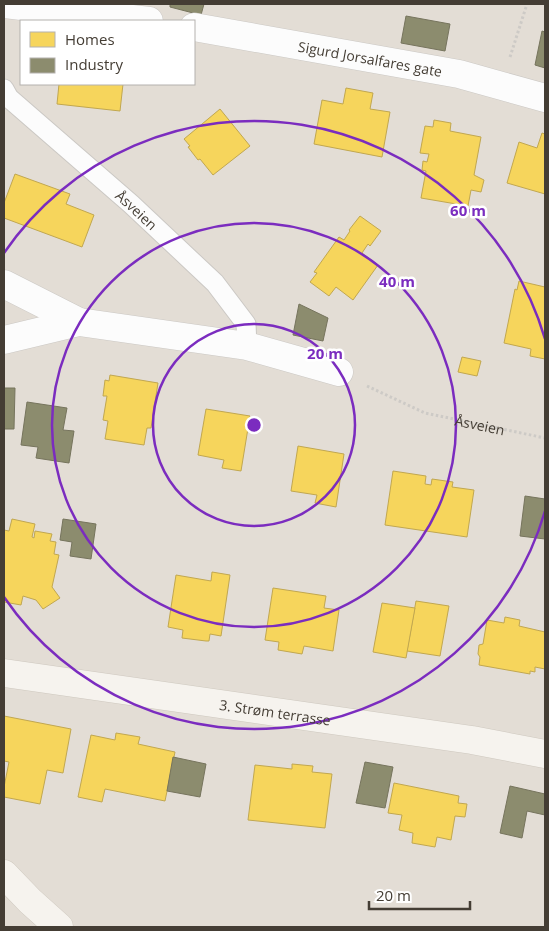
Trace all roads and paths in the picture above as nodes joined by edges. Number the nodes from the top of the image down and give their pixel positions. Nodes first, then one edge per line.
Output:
1 (5, 4) edge
2 (527, 4) edge
3 (141, 20) edge
4 (195, 27) edge
5 (500, 86) junction
6 (4, 89) edge
7 (545, 98) edge
8 (4, 284) edge
9 (79, 322) junction
10 (4, 340) edge
11 (247, 346) junction
12 (339, 372) joint
13 (545, 438) edge
14 (4, 673) edge
15 (545, 754) edge
16 (4, 874) edge
17 (60, 927) edge

1 - 3 street
2 - 5 path
4 - 5 street, Sigurd Jorsalfares gate
5 - 7 street, Sigurd Jorsalfares gate
6 - 11 lane, Åsveien
8 - 9 street
9 - 10 street
9 - 11 street
11 - 12 street
12 - 13 path, Åsveien
14 - 15 main road, 3. Strøm terrasse
16 - 17 main road

